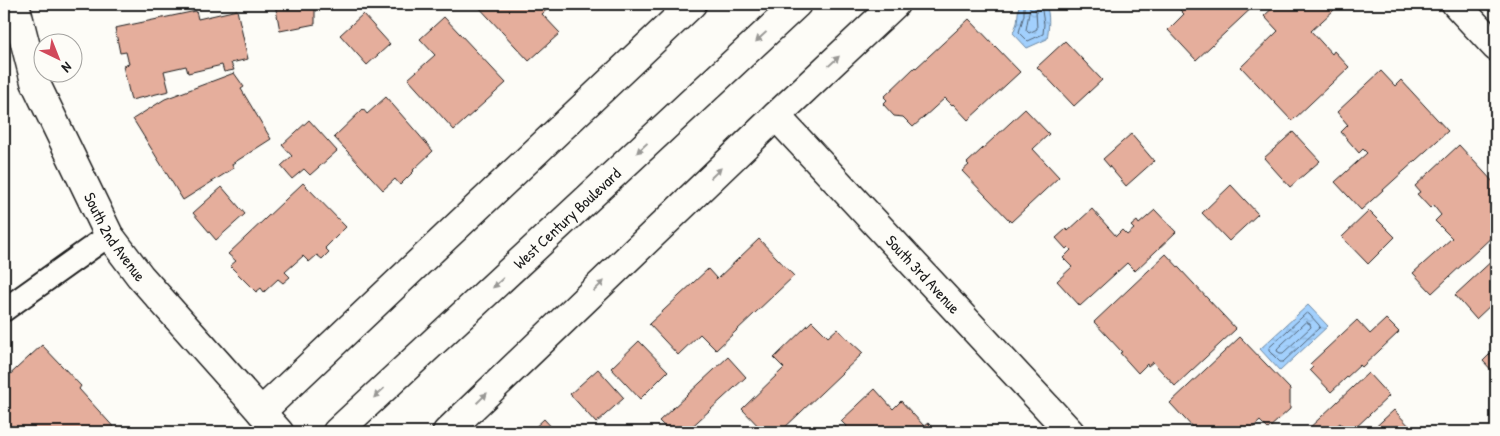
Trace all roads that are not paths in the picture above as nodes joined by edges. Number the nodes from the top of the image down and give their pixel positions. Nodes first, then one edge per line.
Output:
1 (15, 4) edge
2 (797, 4) edge
3 (895, 4) edge
4 (1456, 4) edge
5 (685, 6) edge
6 (1496, 47) edge
7 (776, 116) junction
8 (109, 235) junction
9 (4, 310) edge
10 (270, 422) edge
11 (337, 432) edge
12 (447, 432) edge
13 (1070, 432) edge

1 - 8 street, South 2nd Avenue
2 -> 11 street, West Century Boulevard
7 -> 3 street
4 - 6 street
5 - 10 street
12 -> 7 street
7 - 13 street, South 3rd Avenue
8 - 9 lane
8 - 10 street, South 2nd Avenue

